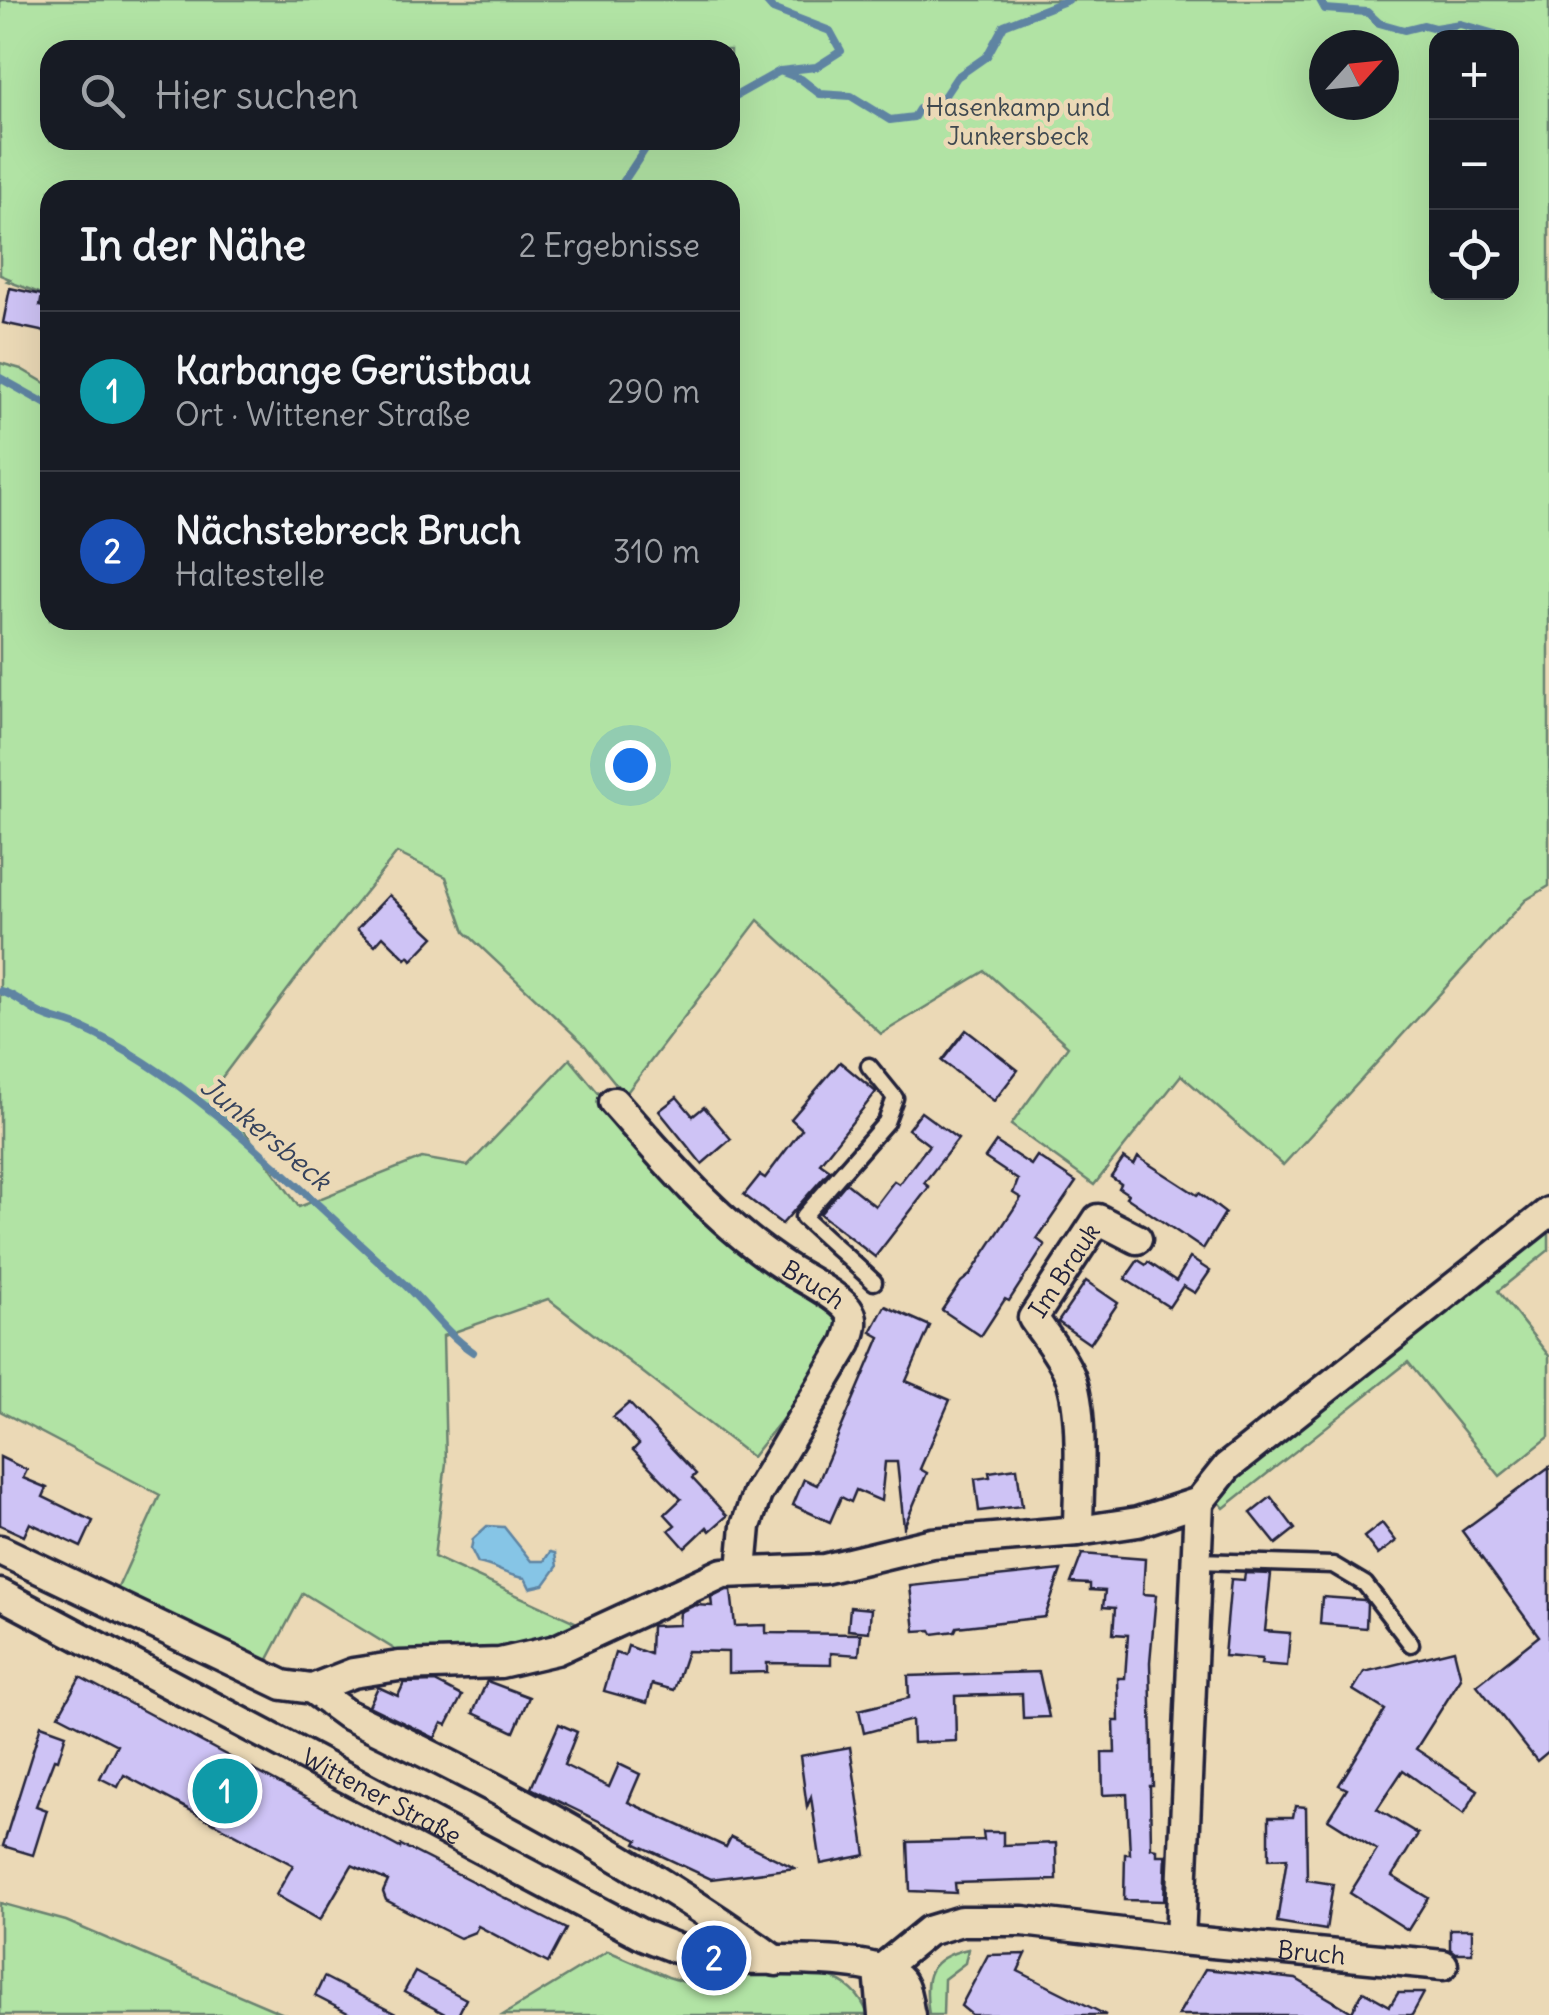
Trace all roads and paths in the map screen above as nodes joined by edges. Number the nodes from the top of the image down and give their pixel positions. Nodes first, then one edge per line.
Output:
1 (869, 1066) dead end
2 (614, 1102) dead end
3 (1549, 1212) edge
4 (1137, 1239) dead end
5 (874, 1282) dead end
6 (1199, 1502) junction
7 (1078, 1531) junction
8 (0, 1550) edge
9 (1197, 1561) junction
10 (742, 1570) junction
11 (0, 1594) edge
12 (1411, 1644) dead end
13 (312, 1689) junction
14 (1180, 1940) junction
15 (777, 1962) junction
16 (1442, 1966) dead end
17 (879, 1971) junction
18 (883, 2015) edge
19 (910, 2015) edge

1 - 5 lane
2 - 10 street, Bruch
3 - 6 street
4 - 7 street, Im Brauk
6 - 7 street
6 - 9 street
7 - 10 street
8 - 13 street
9 - 12 lane
9 - 14 street
10 - 13 street
11 - 15 street, Wittener Straße
13 - 15 street
14 - 16 street, Bruch
14 - 17 street, Bruch
15 - 17 street, Wittener Straße
17 - 18 street
17 - 19 street

